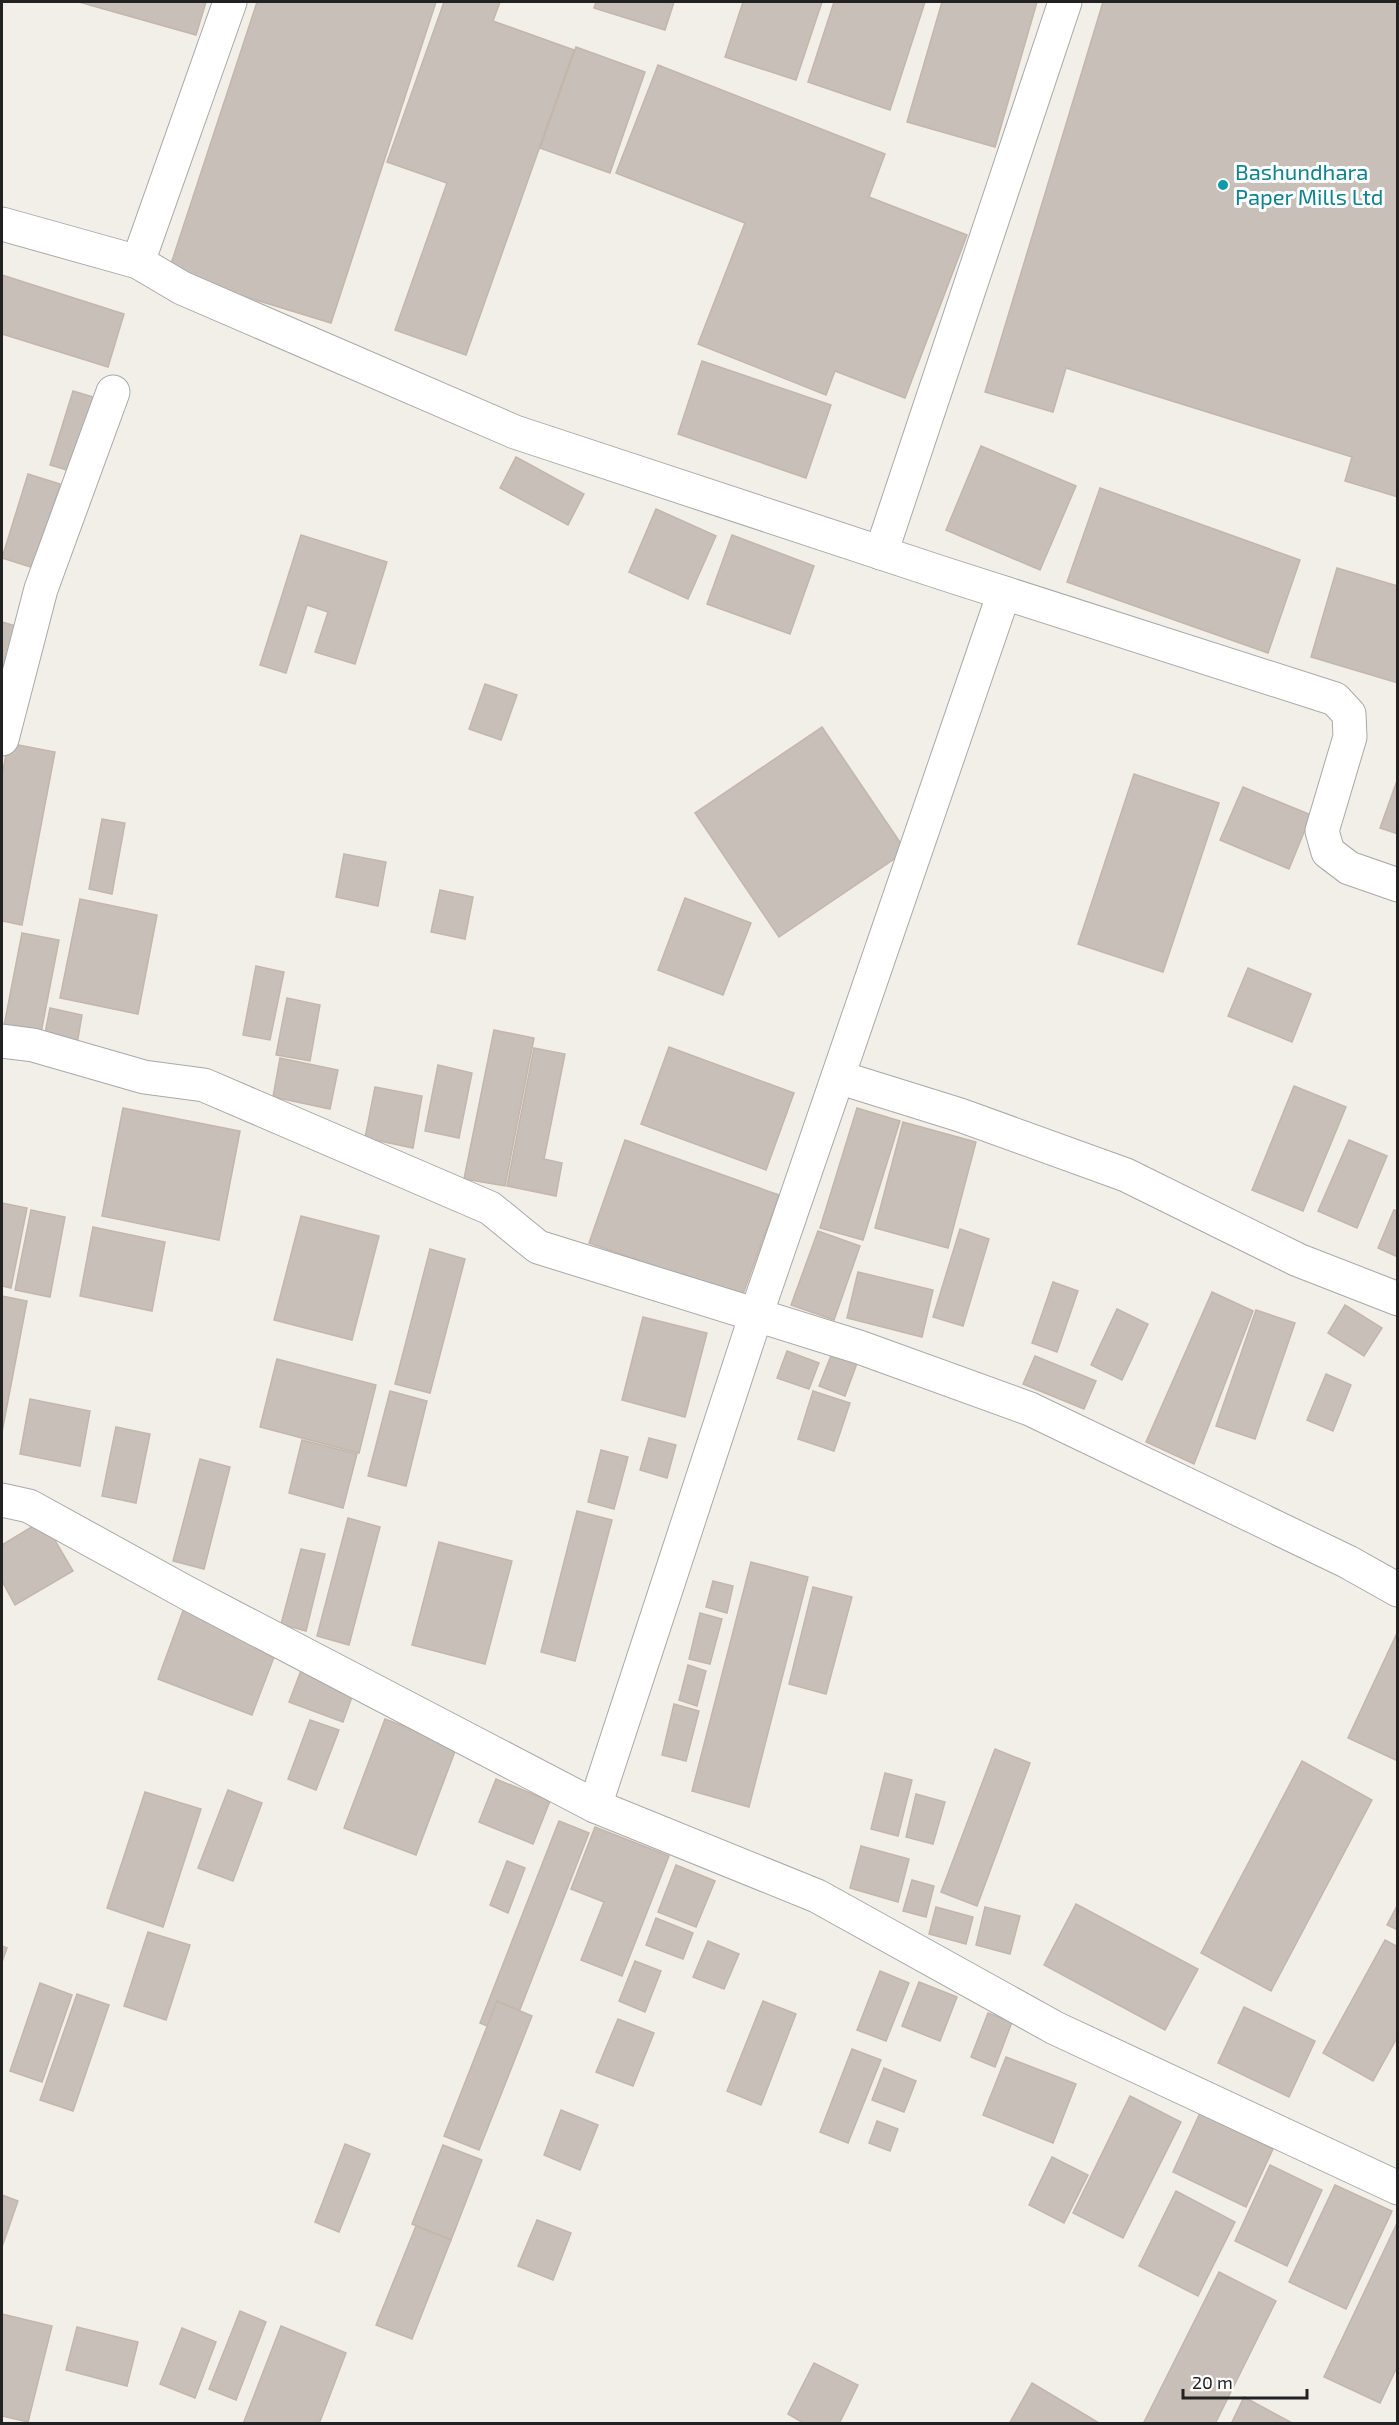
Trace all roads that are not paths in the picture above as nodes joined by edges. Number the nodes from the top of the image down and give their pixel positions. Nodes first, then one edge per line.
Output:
1 (230, 2) edge
2 (1065, 2) edge
3 (2, 224) edge
4 (138, 262) junction
5 (113, 392) dead end
6 (881, 553) junction
7 (1004, 593) junction
8 (2, 739) edge
9 (1398, 885) edge
10 (2, 1041) edge
11 (838, 1077) junction
12 (1398, 1299) edge
13 (756, 1315) junction
14 (2, 1500) edge
15 (1398, 1590) edge
16 (595, 1806) junction
17 (1398, 2188) edge

1 - 4 street
2 - 6 street
3 - 4 street
4 - 6 street
5 - 8 street
6 - 7 street
7 - 9 street
7 - 11 street
10 - 13 street
11 - 12 street
11 - 13 street
13 - 15 street
13 - 16 street
14 - 16 street
16 - 17 street

